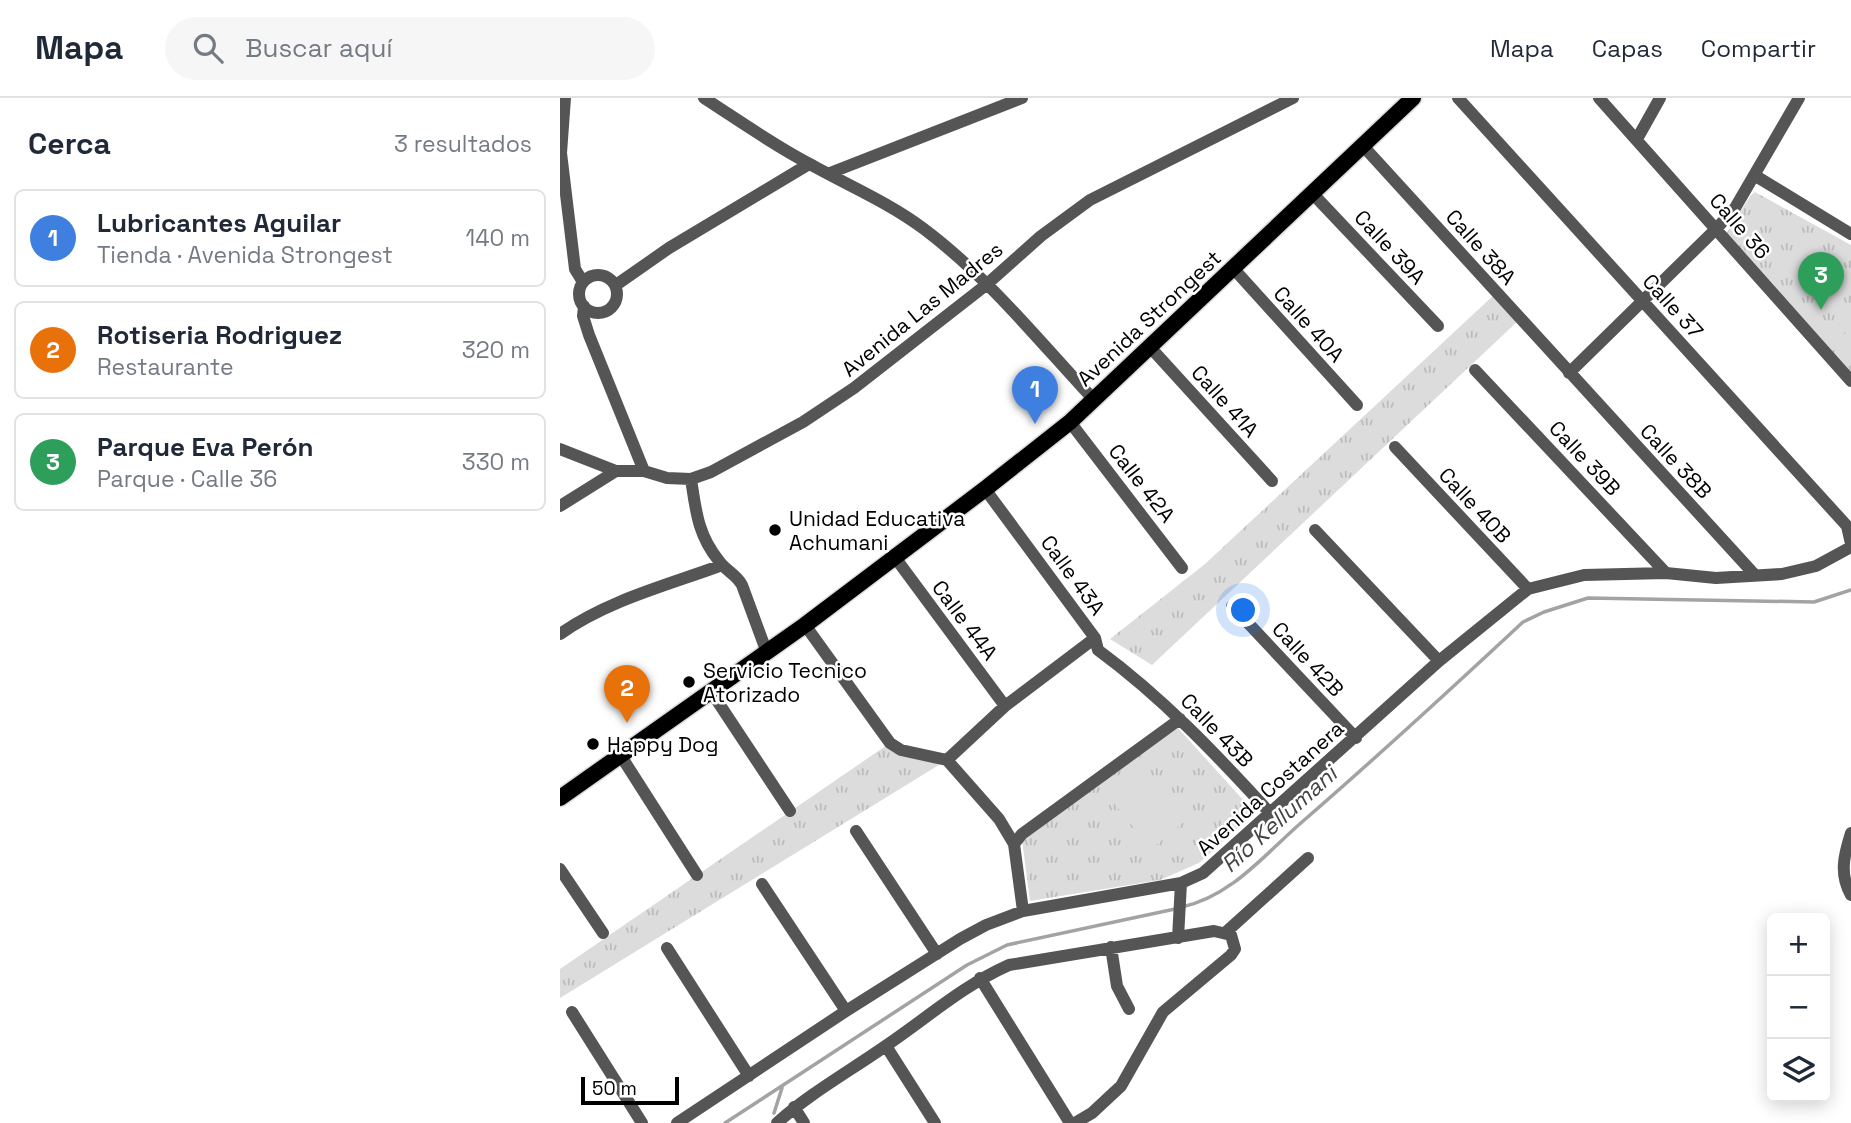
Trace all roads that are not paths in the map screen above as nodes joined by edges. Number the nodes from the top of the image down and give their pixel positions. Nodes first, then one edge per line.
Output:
1 (565, 98) edge
2 (704, 98) edge
3 (1022, 98) edge
4 (1293, 98) edge
5 (1413, 98) edge
6 (1458, 98) edge
7 (1599, 98) edge
8 (1660, 98) edge
9 (1800, 98) edge
10 (1276, 102) edge
11 (1637, 139) junction
12 (1364, 147) junction
13 (561, 153) edge
14 (809, 164) junction
15 (830, 173) junction
16 (1754, 176) junction
17 (1313, 194) junction
18 (1717, 228) junction
19 (1851, 234) edge
20 (1233, 268) junction
21 (583, 282) junction
22 (615, 285) junction
23 (986, 285) junction
24 (1643, 301) junction
25 (584, 306) junction
26 (1438, 326) dead end
27 (1150, 346) junction
28 (1475, 370) dead end
29 (1569, 373) junction
30 (1851, 381) edge
31 (1094, 400) junction
32 (1357, 405) dead end
33 (1070, 422) junction
34 (1395, 447) dead end
35 (560, 449) edge
36 (616, 471) junction
37 (644, 471) junction
38 (691, 479) junction
39 (1272, 481) dead end
40 (985, 489) junction
41 (560, 506) edge
42 (1315, 530) dead end
43 (1851, 546) edge
44 (894, 556) junction
45 (722, 565) junction
46 (1182, 568) dead end
47 (1666, 573) junction
48 (1754, 574) junction
49 (1528, 589) junction
50 (1232, 606) dead end
51 (805, 625) junction
52 (560, 634) edge
53 (1096, 638) junction
54 (767, 653) junction
55 (1439, 661) junction
56 (1135, 677) joint
57 (712, 693) junction
58 (1005, 706) junction
59 (1180, 719) junction
60 (1356, 738) junction
61 (621, 756) junction
62 (947, 760) junction
63 (560, 798) edge
64 (790, 811) dead end
65 (1270, 813) junction
66 (856, 831) dead end
67 (1851, 833) edge
68 (1014, 844) junction
69 (1308, 858) dead end
70 (560, 869) edge
71 (697, 875) dead end
72 (1181, 883) junction
73 (762, 884) dead end
74 (1851, 895) edge
75 (1023, 911) junction
76 (603, 933) dead end
77 (1225, 933) junction
78 (1178, 938) junction
79 (1111, 947) junction
80 (667, 948) dead end
81 (937, 954) junction
82 (980, 978) junction
83 (1129, 1009) dead end
84 (846, 1011) junction
85 (572, 1012) dead end
86 (886, 1046) junction
87 (749, 1076) junction
88 (794, 1107) junction
89 (642, 1123) edge
90 (677, 1123) edge
91 (777, 1123) edge
92 (804, 1123) edge
93 (934, 1123) edge
94 (1070, 1123) edge
95 (1075, 1123) edge

1 - 13 street
2 - 14 street
3 - 15 street
4 - 10 street, Avenida Las Madres
5 - 12 main road, Avenida Strongest
6 - 24 street, Calle 37
7 - 11 street, Calle 36
8 - 11 street
9 - 16 street
10 - 23 street, Avenida Las Madres
11 - 18 street, Calle 36
12 - 17 main road, Avenida Strongest
12 - 29 street, Calle 38A
13 - 21 street
14 - 15 street
14 - 22 street
15 - 23 street
16 - 18 street
16 - 19 street
17 - 20 main road, Avenida Strongest
17 - 26 street, Calle 39A
18 - 24 street
18 - 30 street, Calle 36
20 - 27 main road, Avenida Strongest
20 - 32 street, Calle 40A
21 - 22 street
21 - 25 street
22 - 25 street
23 - 31 street
23 - 38 street, Avenida Las Madres
24 - 29 street
24 - 43 street, Calle 37
25 - 37 street
27 - 31 main road, Avenida Strongest
27 - 39 street, Calle 41A
28 - 47 street, Calle 39B
29 - 48 street, Calle 38B
31 - 33 main road, Avenida Strongest
33 - 40 main road, Avenida Strongest
33 - 46 street, Calle 42A
34 - 49 street, Calle 40B
35 - 36 street
36 - 37 street
36 - 41 street
37 - 38 street
38 - 45 street
40 - 44 main road, Avenida Strongest
40 - 53 street, Calle 43A
42 - 55 street
43 - 48 street, Avenida Costanera
44 - 51 main road, Avenida Strongest
44 - 58 street, Calle 44A
45 - 52 street
45 - 54 street
47 - 48 street, Avenida Costanera
47 - 49 street, Avenida Costanera
49 - 55 street, Avenida Costanera
50 - 60 street, Calle 42B
51 - 54 main road, Avenida Strongest
51 - 62 street
53 - 56 street, Calle 43A
53 - 58 street
54 - 57 main road, Avenida Strongest
55 - 60 street, Avenida Costanera
56 - 59 street, Calle 43B
57 - 61 main road, Avenida Strongest
57 - 64 street
58 - 62 street
59 - 65 street, Calle 43B
59 - 68 street
60 - 65 street, Avenida Costanera
61 - 63 main road, Avenida Strongest
61 - 71 street
62 - 68 street
65 - 72 street, Avenida Costanera
66 - 81 street
67 - 74 street
68 - 75 street
69 - 77 street
70 - 76 street
72 - 75 street, Avenida Costanera
72 - 78 street
73 - 84 street
75 - 81 street, Avenida Costanera
77 - 78 street
77 - 95 street
78 - 79 street
79 - 82 street
79 - 83 street
80 - 87 street
81 - 84 street, Avenida Costanera
82 - 86 street
82 - 94 street
84 - 87 street, Avenida Costanera
85 - 89 street
86 - 88 street
86 - 93 street
87 - 90 street, Avenida Costanera
88 - 91 street
88 - 92 street

